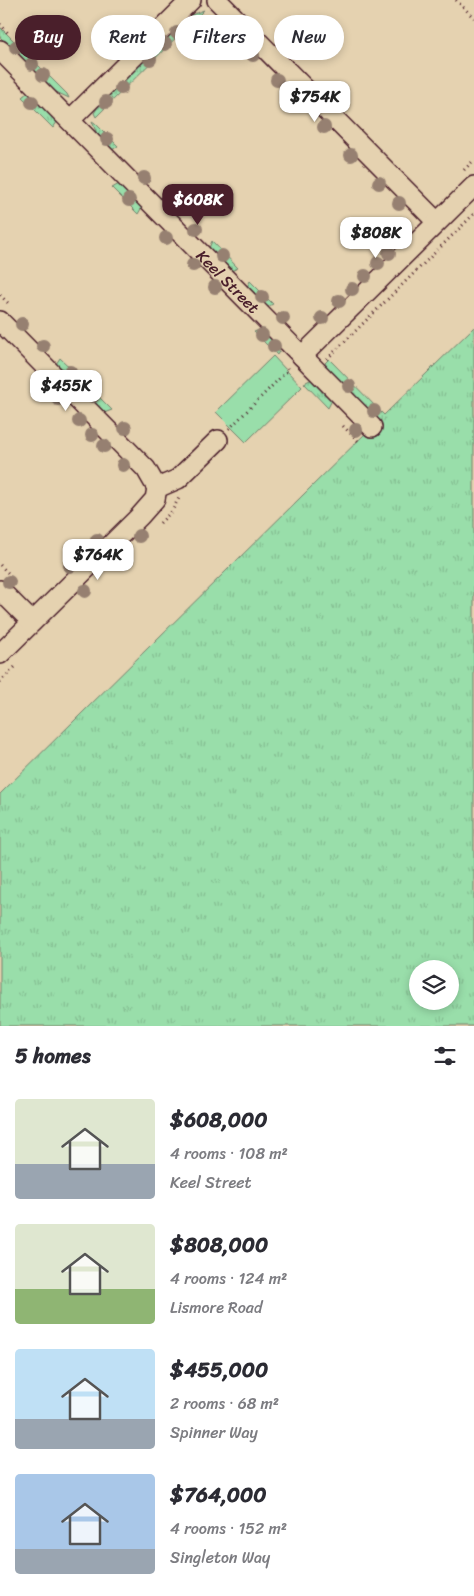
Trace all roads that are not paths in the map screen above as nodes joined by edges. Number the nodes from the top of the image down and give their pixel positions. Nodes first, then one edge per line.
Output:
1 (191, 0) edge
2 (217, 0) edge
3 (7, 44) edge
4 (70, 120) junction
5 (474, 186) edge
6 (437, 222) junction
7 (7, 315) edge
8 (302, 356) junction
9 (372, 427) dead end
10 (218, 440) road end
11 (157, 488) junction
12 (0, 590) edge
13 (32, 622) junction
14 (0, 654) edge

1 - 4 street
2 - 6 street
3 - 4 street, Keel Street
4 - 8 street, Keel Street
5 - 6 street
6 - 8 street
7 - 11 street
8 - 9 street, Keel Street
10 - 11 street
11 - 13 street
12 - 13 street
13 - 14 street

